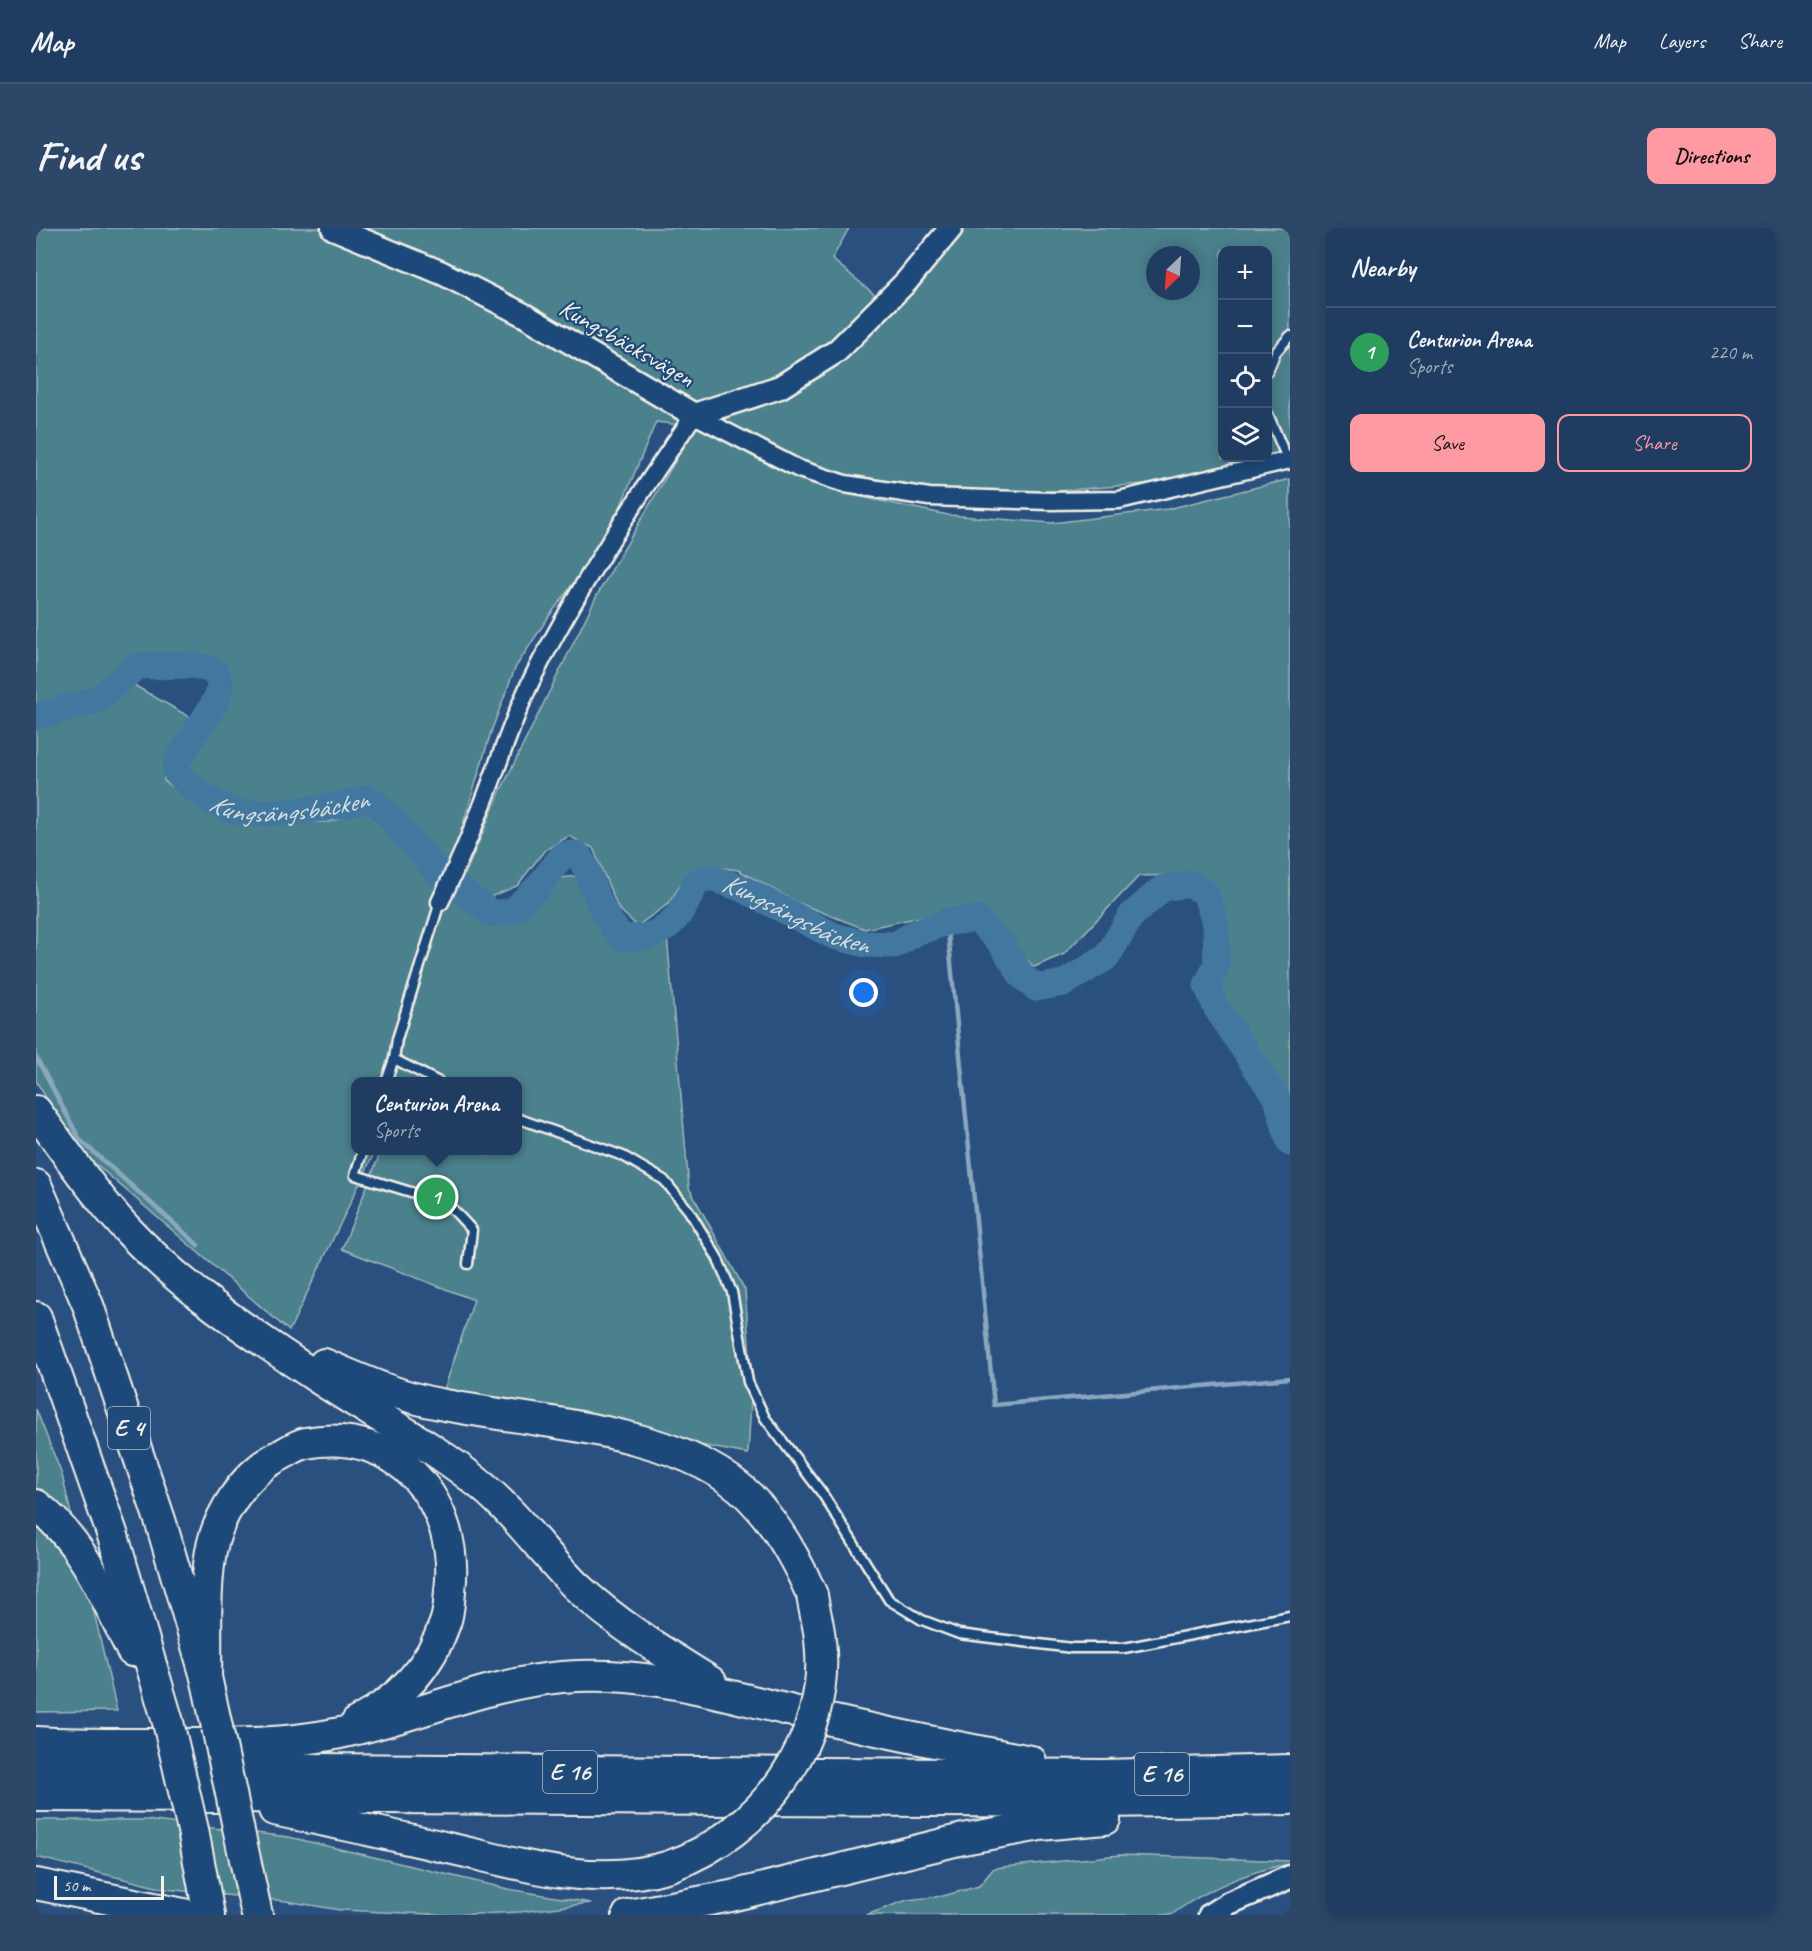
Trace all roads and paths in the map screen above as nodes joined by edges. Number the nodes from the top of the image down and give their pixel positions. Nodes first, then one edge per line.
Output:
1 (333, 228) edge
2 (951, 228) edge
3 (1290, 336) edge
4 (1272, 361) edge
5 (694, 415) junction
6 (1272, 423) edge
7 (1289, 460) edge
8 (440, 902) joint
9 (394, 1059) junction
10 (388, 1077) edge
11 (429, 1077) edge
12 (36, 1111) edge
13 (522, 1120) edge
14 (361, 1155) edge
15 (36, 1185) edge
16 (468, 1264) dead end
17 (36, 1317) edge
18 (256, 1333) junction
19 (36, 1505) edge
20 (1290, 1616) edge
21 (206, 1677) junction
22 (729, 1693) junction
23 (168, 1722) junction
24 (334, 1735) junction
25 (36, 1742) edge
26 (36, 1767) edge
27 (1290, 1770) edge
28 (1104, 1775) junction
29 (36, 1796) edge
30 (221, 1798) junction
31 (1278, 1800) edge
32 (1290, 1877) edge
33 (36, 1884) edge
34 (731, 1896) junction
35 (201, 1909) edge
36 (256, 1911) edge
37 (628, 1915) edge
38 (678, 1915) edge
39 (1210, 1915) edge

1 - 5 street, Kungsbäcksvägen
2 - 5 street, Kungsbäcksvägen
3 - 4 lane
5 - 7 street
5 - 8 street
6 - 7 lane
8 - 9 lane
9 - 10 lane
9 - 11 lane
12 - 18 highway
13 - 20 lane
14 - 16 lane
15 - 21 highway, E 4
17 - 23 highway, E 4
18 - 22 highway
18 - 30 highway, bridge
19 - 23 highway
21 - 24 highway
21 - 36 highway, E 4, bridge
22 - 24 highway
22 - 28 highway
23 - 35 highway, E 4, bridge
24 - 25 highway
26 - 28 highway, E 16
27 - 28 highway, E 16
29 - 30 highway
30 - 31 highway, E 16
31 - 34 highway
32 - 39 street
33 - 35 highway
34 - 37 highway
34 - 38 highway

